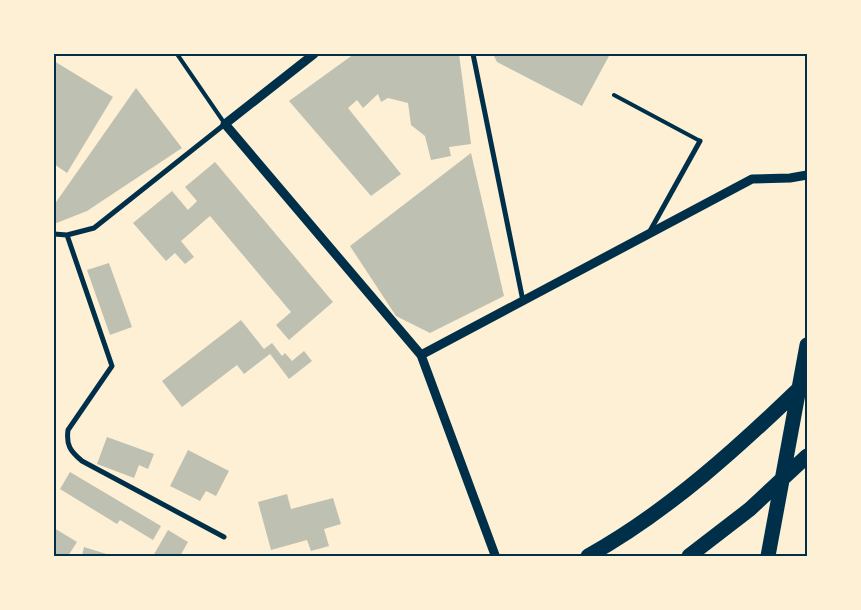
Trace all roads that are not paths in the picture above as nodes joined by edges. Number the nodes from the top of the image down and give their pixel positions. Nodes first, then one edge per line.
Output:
1 (177, 54) edge
2 (314, 54) edge
3 (473, 54) edge
4 (614, 95) dead end
5 (225, 124) junction
6 (700, 141) joint
7 (807, 176) edge
8 (54, 234) edge
9 (649, 234) junction
10 (67, 235) junction
11 (523, 301) junction
12 (807, 345) edge
13 (421, 355) junction
14 (807, 381) edge
15 (807, 456) edge
16 (224, 537) dead end
17 (495, 555) dead end
18 (588, 556) edge
19 (689, 556) edge
20 (768, 556) edge

1 - 5 lane
2 - 5 street
3 - 11 street
4 - 6 lane
5 - 10 street
5 - 13 street
6 - 9 street
7 - 9 street
8 - 10 street
9 - 11 street
10 - 16 street
11 - 13 street
12 - 20 highway
13 - 17 street
14 - 18 highway
15 - 19 highway

